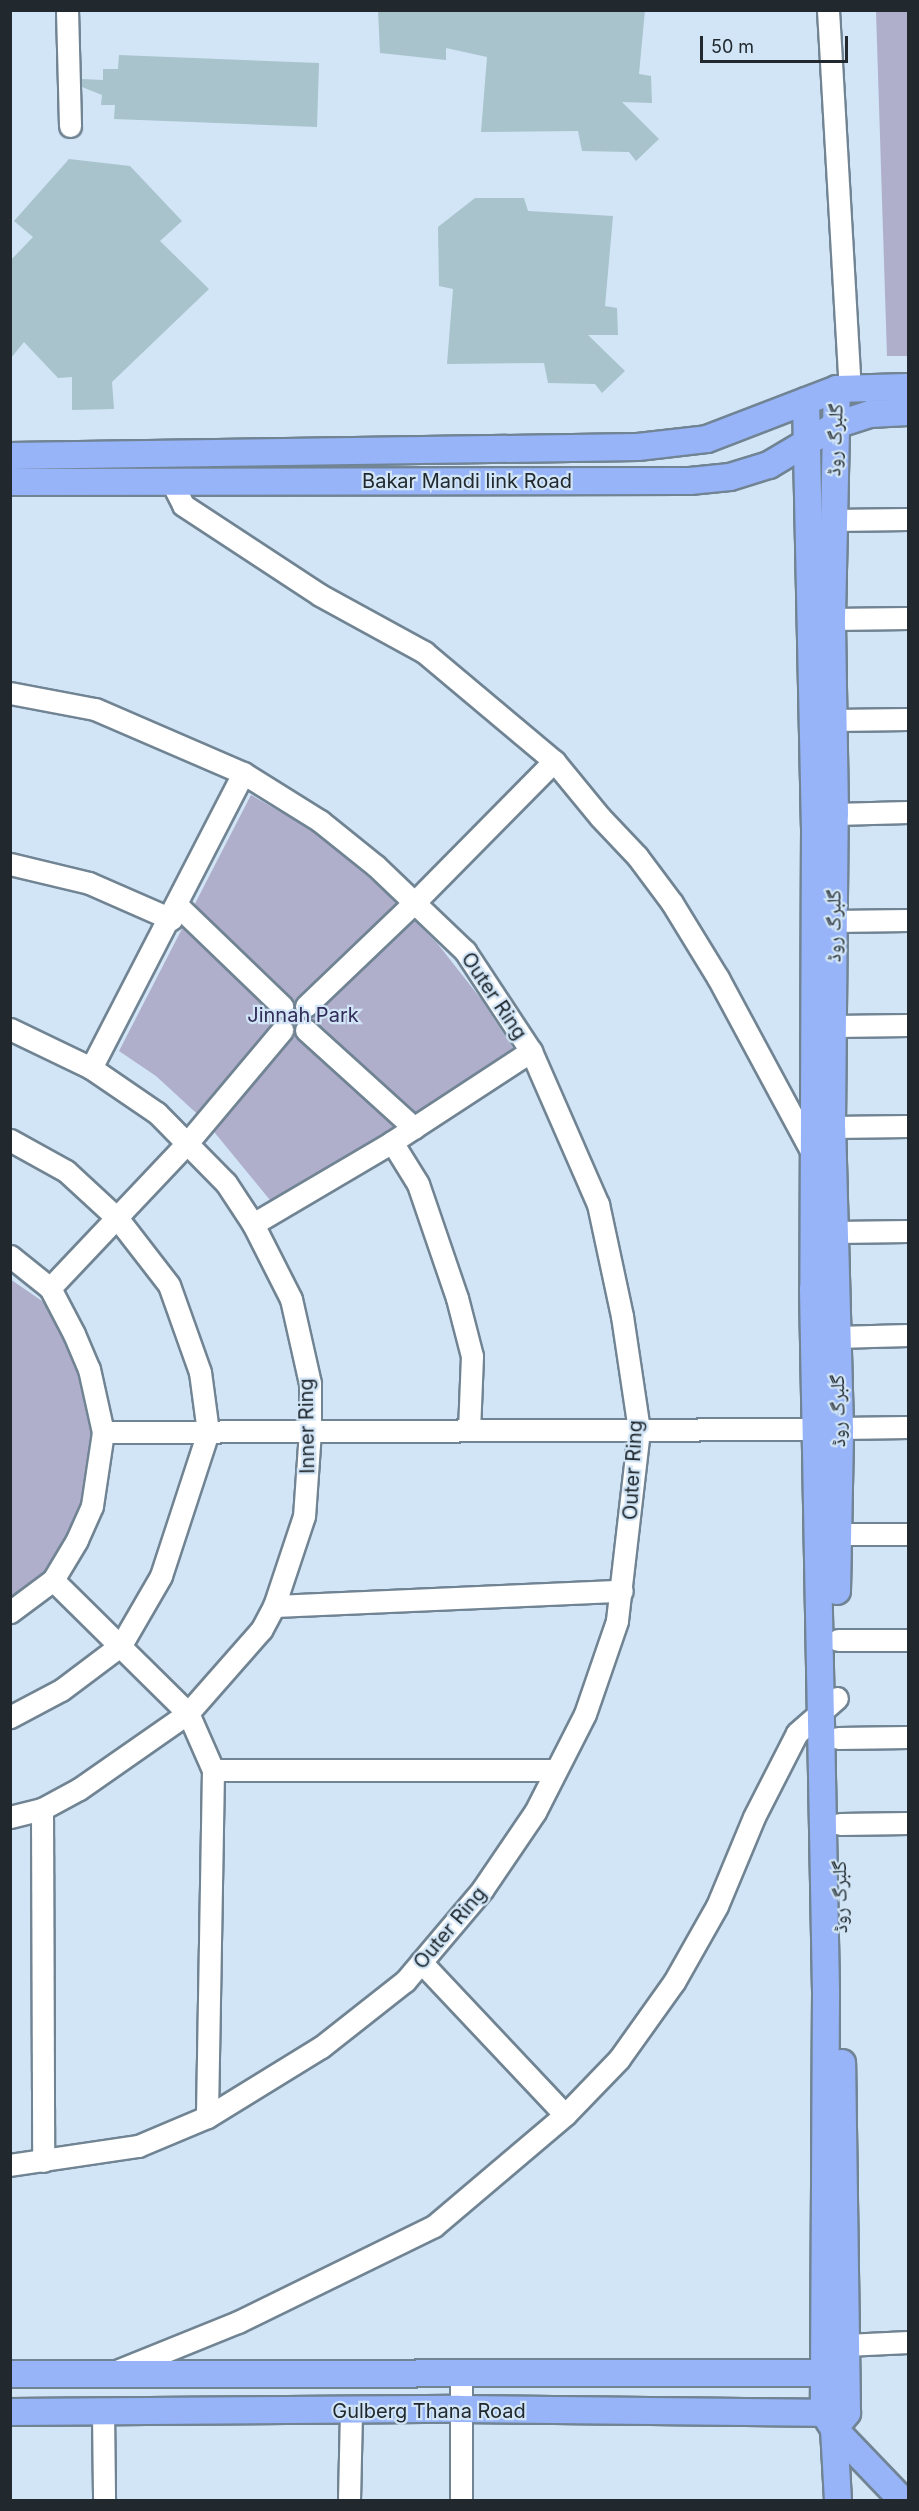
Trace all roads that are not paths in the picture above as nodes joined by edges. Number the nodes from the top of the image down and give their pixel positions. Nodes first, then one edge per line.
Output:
1 (67, 10) edge
2 (828, 10) edge
3 (70, 126) dead end
4 (909, 387) edge
5 (844, 389) junction
6 (806, 400) junction
7 (909, 412) edge
8 (836, 425) junction
9 (807, 441) junction
10 (10, 456) edge
11 (171, 481) junction
12 (10, 482) edge
13 (909, 519) edge
14 (832, 520) junction
15 (909, 618) edge
16 (832, 619) junction
17 (10, 693) edge
18 (909, 719) edge
19 (834, 720) junction
20 (554, 761) junction
21 (243, 773) junction
22 (909, 813) edge
23 (835, 814) junction
24 (10, 864) edge
25 (416, 902) junction
26 (174, 912) junction
27 (909, 920) edge
28 (834, 921) junction
29 (282, 1006) junction
30 (306, 1006) junction
31 (909, 1024) edge
32 (834, 1026) junction
33 (10, 1029) edge
34 (282, 1030) junction
35 (306, 1030) junction
36 (531, 1051) junction
37 (91, 1068) junction
38 (909, 1126) edge
39 (832, 1127) junction
40 (414, 1128) junction
41 (10, 1140) edge
42 (189, 1141) junction
43 (392, 1142) junction
44 (815, 1158) junction
45 (833, 1185) junction
46 (118, 1219) junction
47 (253, 1224) junction
48 (909, 1231) edge
49 (835, 1232) junction
50 (10, 1256) edge
51 (50, 1288) junction
52 (909, 1335) edge
53 (836, 1337) junction
54 (828, 1428) junction
55 (909, 1428) edge
56 (469, 1430) junction
57 (639, 1430) junction
58 (310, 1431) junction
59 (103, 1432) junction
60 (208, 1432) junction
61 (836, 1534) junction
62 (909, 1534) edge
63 (53, 1580) junction
64 (622, 1591) junction
65 (274, 1606) junction
66 (10, 1612) edge
67 (838, 1640) junction
68 (909, 1640) edge
69 (121, 1645) junction
70 (829, 1707) junction
71 (188, 1713) junction
72 (10, 1716) edge
73 (909, 1737) edge
74 (838, 1738) junction
75 (213, 1770) junction
76 (555, 1770) junction
77 (42, 1809) junction
78 (10, 1816) edge
79 (909, 1823) edge
80 (840, 1824) junction
81 (421, 1962) junction
82 (564, 2114) junction
83 (207, 2117) junction
84 (43, 2161) junction
85 (10, 2165) edge
86 (909, 2342) edge
87 (846, 2345) junction
88 (461, 2373) junction
89 (834, 2373) junction
90 (10, 2374) edge
91 (108, 2374) junction
92 (459, 2409) junction
93 (10, 2412) edge
94 (103, 2412) junction
95 (351, 2412) junction
96 (835, 2419) junction
97 (104, 2500) edge
98 (349, 2500) edge
99 (461, 2500) edge
100 (837, 2500) edge
101 (902, 2500) edge

1 - 3 street
2 - 5 street
4 - 5 main road, Bakar Mandi link Road
5 - 6 main road, Bakar Mandi link Road
5 - 8 main road, گلبرگ روڈ
6 - 9 main road, گلبرگ روڈ
6 - 10 main road, Bakar Mandi link Road
7 - 8 main road, Bakar Mandi link Road
8 - 9 main road, Bakar Mandi link Road
8 - 14 main road, گلبرگ روڈ
9 - 11 main road, Bakar Mandi link Road
9 - 44 main road, گلبرگ روڈ
11 - 12 main road, Bakar Mandi link Road
11 - 20 street
13 - 14 street
14 - 16 main road, گلبرگ روڈ
15 - 16 street
16 - 19 main road, گلبرگ روڈ
17 - 21 street, Outer Ring
18 - 19 street
19 - 23 main road, گلبرگ روڈ
20 - 25 street
20 - 44 street
21 - 25 street, Outer Ring
21 - 26 street
22 - 23 street
23 - 28 main road, گلبرگ روڈ
24 - 26 street
25 - 30 street
25 - 36 street, Outer Ring
26 - 29 street
26 - 37 street
27 - 28 street
28 - 32 main road, گلبرگ روڈ
29 - 30 street
29 - 34 street
30 - 35 street
31 - 32 street
32 - 39 main road, گلبرگ روڈ
33 - 37 street, Inner Ring
34 - 35 street
34 - 42 street
35 - 40 street
36 - 40 street
36 - 57 street, Outer Ring
37 - 42 street, Inner Ring
38 - 39 street
39 - 45 main road, گلبرگ روڈ
40 - 43 street
41 - 46 street
42 - 46 street
42 - 47 street, Inner Ring
43 - 47 street
43 - 56 street
44 - 45 street
44 - 54 main road, گلبرگ روڈ
45 - 49 main road, گلبرگ روڈ
46 - 51 street
46 - 60 street
47 - 58 street, Inner Ring
48 - 49 street
49 - 53 main road, گلبرگ روڈ
50 - 51 street
51 - 59 street
52 - 53 street
53 - 54 main road, گلبرگ روڈ
54 - 55 street
54 - 57 street
54 - 61 main road, گلبرگ روڈ
54 - 70 main road, گلبرگ روڈ
56 - 57 street
56 - 58 street
57 - 64 street, Outer Ring
58 - 60 street
58 - 65 street, Inner Ring
59 - 60 street
59 - 63 street
60 - 69 street
61 - 62 street
61 - 67 main road, گلبرگ روڈ
63 - 66 street
63 - 69 street
64 - 65 street
64 - 76 street, Outer Ring
65 - 71 street, Inner Ring
67 - 68 street
67 - 70 main road, گلبرگ روڈ
69 - 71 street
69 - 72 street
70 - 74 main road, گلبرگ روڈ
70 - 82 street
70 - 89 main road, گلبرگ روڈ
71 - 75 street
71 - 77 street, Inner Ring
73 - 74 street
74 - 80 main road, گلبرگ روڈ
75 - 76 street
75 - 83 street
76 - 81 street, Outer Ring
77 - 78 street, Inner Ring
77 - 84 street
79 - 80 street
80 - 87 main road, گلبرگ روڈ
81 - 82 street
81 - 83 street, Outer Ring
82 - 91 street
83 - 84 street, Outer Ring
84 - 85 street, Outer Ring
86 - 87 street
87 - 89 main road, گلبرگ روڈ
88 - 89 main road, Gulberg Thana Road
88 - 91 main road, Gulberg Thana Road
88 - 92 street
89 - 96 main road, گلبرگ روڈ
90 - 91 main road, Gulberg Thana Road
92 - 95 main road, Gulberg Thana Road
92 - 96 main road, Gulberg Thana Road
92 - 99 street
93 - 94 main road, Gulberg Thana Road
94 - 95 main road, Gulberg Thana Road
94 - 97 street
95 - 98 street
96 - 100 main road, گلبرگ روڈ
96 - 101 main road

